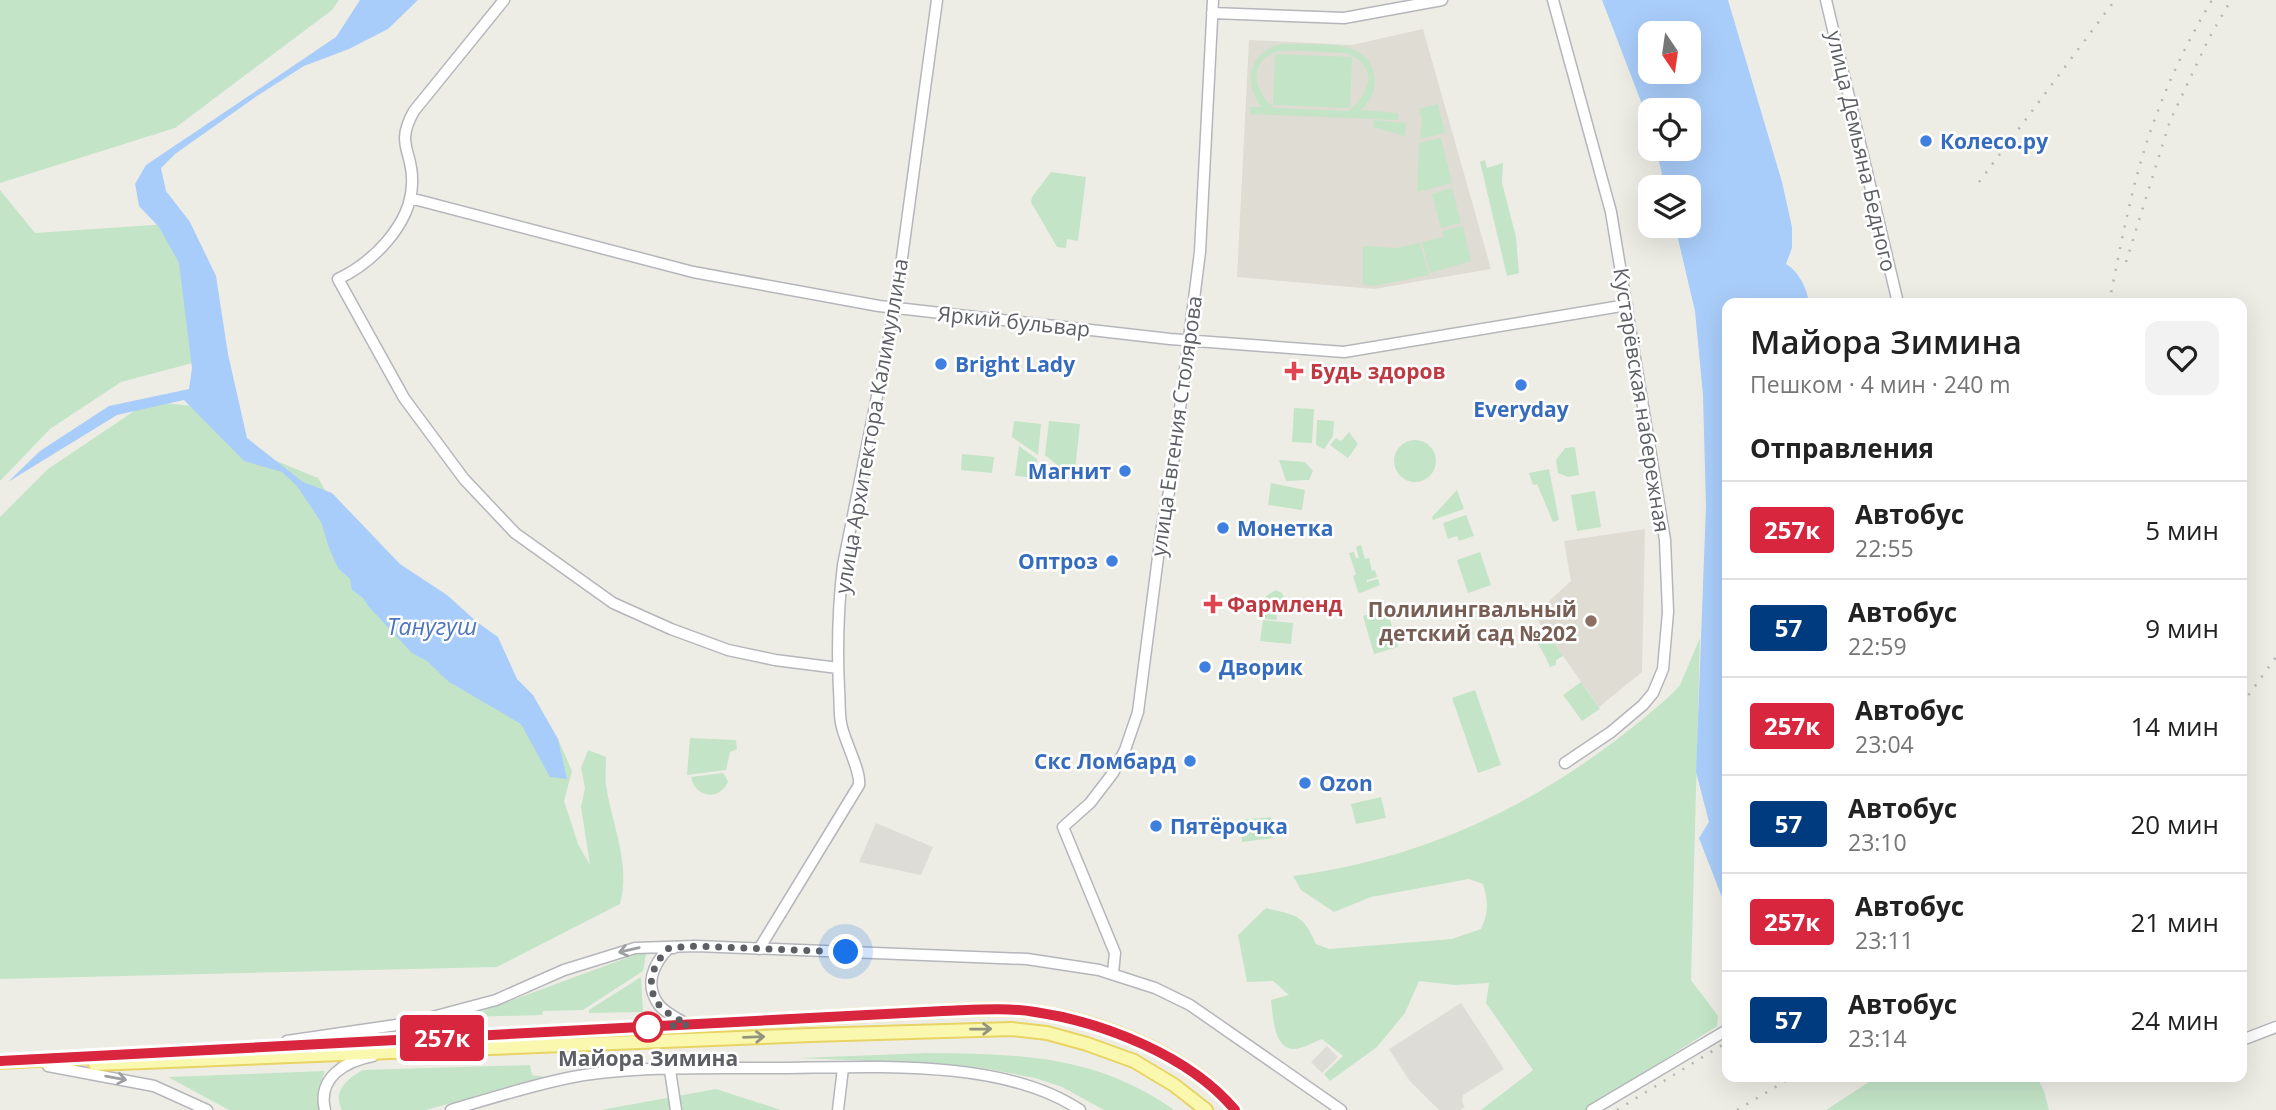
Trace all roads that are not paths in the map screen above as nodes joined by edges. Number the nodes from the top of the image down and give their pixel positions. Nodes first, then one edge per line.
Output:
1 (504, 0) edge
2 (937, 0) edge
3 (1213, 0) edge
4 (1442, 0) edge
5 (1553, 0) edge
6 (1826, 0) edge
7 (1212, 13) junction
8 (410, 198) junction
9 (1897, 298) edge
10 (1627, 304) junction
11 (895, 307) junction
12 (1189, 340) junction
13 (838, 668) junction
14 (1565, 763) dead end
15 (696, 946) junction
16 (760, 949) junction
17 (1113, 974) junction
18 (688, 1025) junction
19 (2276, 1027) edge
20 (1722, 1033) edge
21 (2247, 1038) edge
22 (234, 1048) junction
23 (416, 1050) junction
24 (0, 1064) edge
25 (48, 1066) junction
26 (843, 1068) junction
27 (670, 1070) junction
28 (207, 1110) edge
29 (325, 1110) edge
30 (451, 1110) edge
31 (676, 1110) edge
32 (838, 1110) edge
33 (1080, 1110) edge
34 (1206, 1110) edge
35 (1235, 1110) edge
36 (1341, 1110) edge
37 (1592, 1110) edge

1 - 8 street
2 - 11 street, улица Архитектора Калимуллина
3 - 7 street, улица Евгения Столярова
4 - 7 street
5 - 10 street, Кустарёвская набережная
6 - 9 street, улица Демьяна Бедного
7 - 12 street, улица Евгения Столярова
8 - 11 street, Яркий бульвар
8 - 13 street
10 - 12 street, Яркий бульвар
10 - 14 street, Кустарёвская набережная
11 - 12 street, Яркий бульвар
11 - 13 street, улица Архитектора Калимуллина
12 - 17 street, улица Евгения Столярова
13 - 16 street, улица Архитектора Калимуллина
15 - 16 street
15 - 18 street
15 -> 22 street
16 - 17 street
17 - 36 street
18 - 22 main road
18 - 35 main road
19 - 21 street
20 - 37 street
22 - 24 main road
23 - 25 main road
23 - 29 street
23 -> 34 main road
24 - 25 main road
25 -> 28 street
26 - 27 street
26 - 32 street
26 - 33 street
27 - 30 street
27 - 31 street

